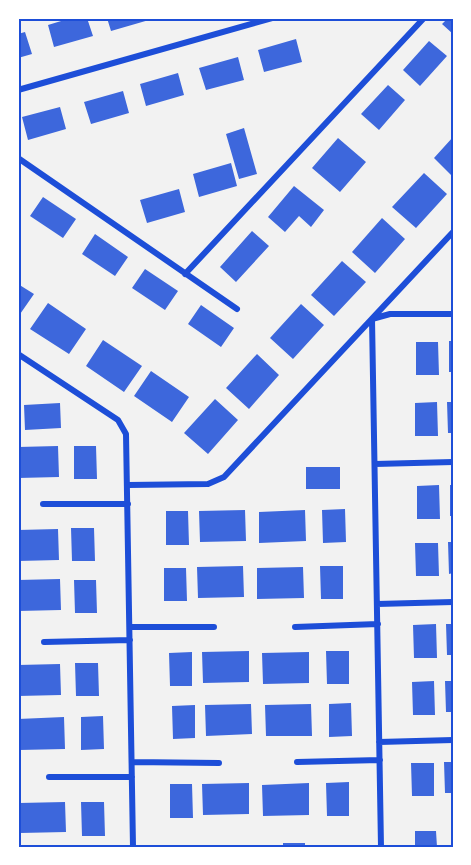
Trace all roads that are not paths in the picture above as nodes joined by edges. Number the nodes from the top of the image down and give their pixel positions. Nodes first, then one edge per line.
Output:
1 (272, 18) edge
2 (424, 18) edge
3 (18, 90) edge
4 (18, 158) edge
5 (453, 232) edge
6 (185, 274) junction
7 (237, 309) dead end
8 (453, 314) edge
9 (372, 319) junction
10 (18, 354) edge
11 (453, 462) edge
12 (375, 464) junction
13 (128, 485) junction
14 (43, 504) dead end
15 (128, 504) junction
16 (453, 602) edge
17 (377, 604) junction
18 (378, 624) junction
19 (130, 627) junction
20 (214, 627) dead end
21 (295, 627) dead end
22 (130, 640) junction
23 (44, 642) dead end
24 (453, 740) edge
25 (379, 742) junction
26 (380, 760) junction
27 (132, 762) junction
28 (297, 762) dead end
29 (219, 763) dead end
30 (49, 777) dead end
31 (132, 777) junction
32 (133, 847) edge
33 (381, 847) edge

1 - 3 street
2 - 6 street
4 - 6 street
5 - 9 street
6 - 7 street
8 - 9 street
9 - 12 street
9 - 13 street
10 - 13 street
11 - 12 street
12 - 17 street
13 - 15 street
14 - 15 street
15 - 19 street
16 - 17 street
17 - 18 street
18 - 21 street
18 - 25 street
19 - 20 street
19 - 22 street
22 - 23 street
22 - 27 street
24 - 25 street
25 - 26 street
26 - 28 street
26 - 33 street
27 - 29 street
27 - 31 street
30 - 31 street
31 - 32 street

